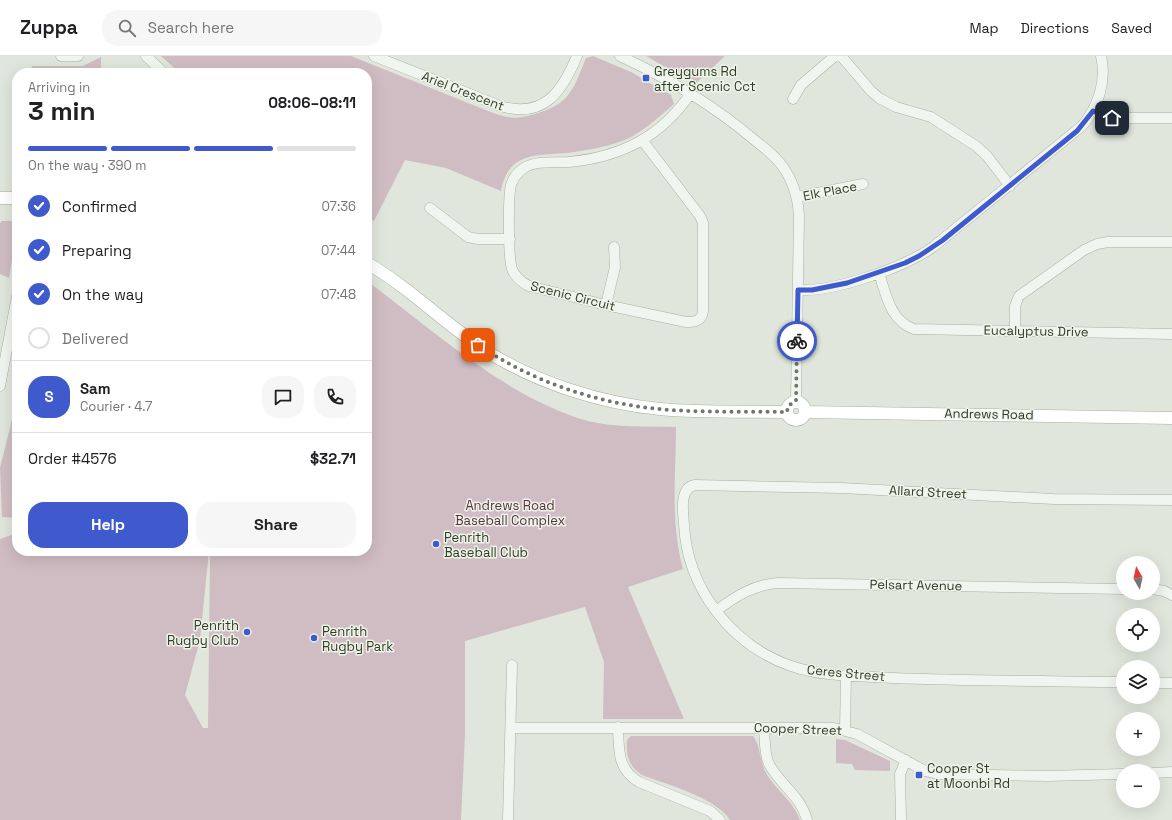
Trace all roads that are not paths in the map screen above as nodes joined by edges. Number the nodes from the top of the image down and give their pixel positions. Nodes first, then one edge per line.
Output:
1 (61, 56) edge
2 (78, 56) edge
3 (146, 56) edge
4 (374, 56) edge
5 (577, 56) edge
6 (620, 56) edge
7 (835, 56) edge
8 (841, 56) edge
9 (1101, 56) edge
10 (159, 68) edge
11 (691, 93) junction
12 (793, 99) dead end
13 (1093, 111) junction
14 (1172, 118) edge
15 (642, 140) junction
16 (863, 184) dead end
17 (1010, 186) junction
18 (797, 197) junction
19 (2, 198) edge
20 (12, 203) edge
21 (430, 208) dead end
22 (510, 239) junction
23 (1172, 242) edge
24 (614, 247) dead end
25 (372, 267) edge
26 (879, 273) junction
27 (798, 290) junction
28 (606, 305) junction
29 (12, 322) edge
30 (1015, 331) junction
31 (1172, 334) edge
32 (0, 386) edge
33 (796, 401) junction
34 (787, 412) junction
35 (805, 412) junction
36 (1172, 418) edge
37 (686, 491) joint
38 (1172, 500) edge
39 (1116, 588) edge
40 (1160, 590) edge
41 (1172, 595) edge
42 (716, 611) junction
43 (512, 666) dead end
44 (846, 675) junction
45 (1116, 682) edge
46 (1160, 683) edge
47 (1172, 683) edge
48 (618, 727) junction
49 (511, 728) junction
50 (764, 728) junction
51 (845, 730) junction
52 (906, 760) junction
53 (1172, 772) edge
54 (1160, 773) edge
55 (1116, 774) edge
56 (508, 820) edge
57 (720, 820) edge
58 (807, 820) edge
59 (901, 820) edge

1 - 2 street
3 - 10 street
4 - 5 street, Ariel Crescent
6 - 11 street
7 - 12 street
8 - 17 street
9 - 13 street
11 - 15 street, Scenic Circuit
11 - 18 street
13 - 14 street
13 - 17 street
15 - 22 street, Scenic Circuit
15 - 28 street, Scenic Circuit
16 - 18 street, Elk Place
17 - 26 street
18 - 27 street
19 - 20 street
21 - 22 street
22 - 28 street, Scenic Circuit
23 - 30 street
24 - 28 street
25 - 34 main road, Andrews Road
26 - 27 street
26 - 30 street, Eucalyptus Drive
27 - 33 street
29 - 32 street
30 - 31 street, Eucalyptus Drive
33 - 34 main road
33 - 35 main road
34 - 35 main road, Andrews Road
35 - 36 main road, Andrews Road
37 - 38 street, Allard Street
37 - 42 street, Ceres Street
39 - 42 street, Pelsart Avenue
40 - 41 street
42 - 44 street, Ceres Street
43 - 49 street
44 - 45 street, Ceres Street
44 - 51 street
46 - 47 street
48 - 49 street, Cooper Street
48 - 50 street, Cooper Street
48 - 57 street
49 - 56 street
50 - 51 street, Cooper Street
50 - 58 street
51 - 52 street, Cooper Street
52 - 55 street, Cooper Street
52 - 59 street
53 - 54 street

